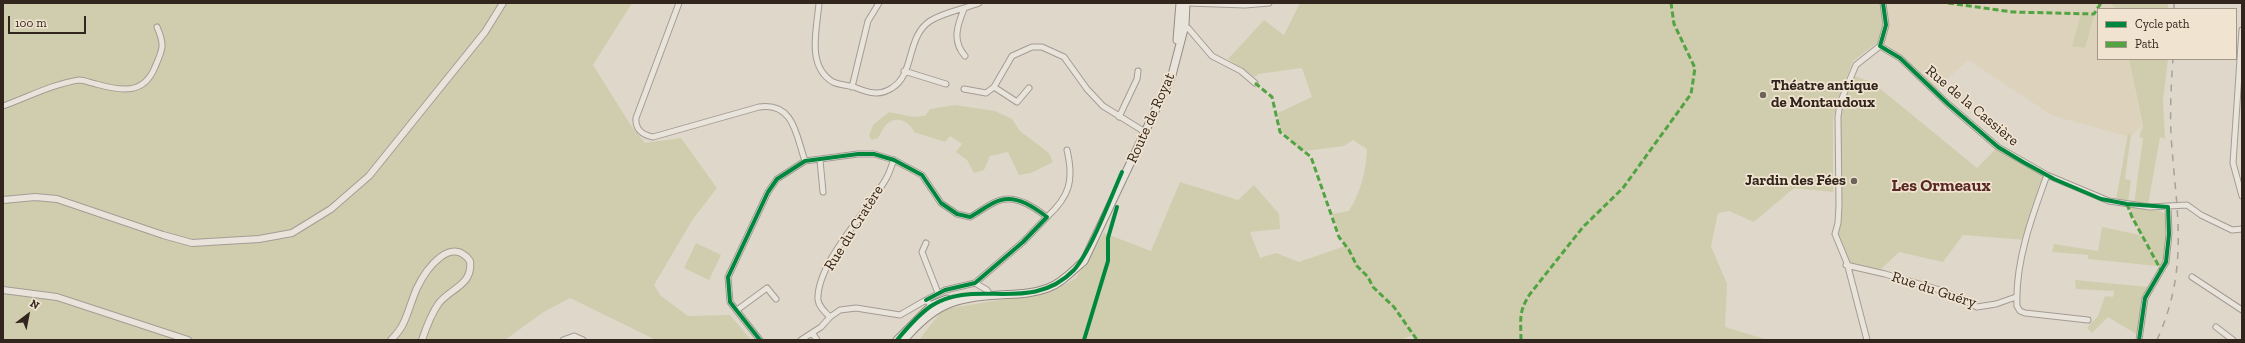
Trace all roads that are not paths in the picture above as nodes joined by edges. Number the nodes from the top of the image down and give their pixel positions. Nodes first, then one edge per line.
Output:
1 (503, 3) edge
2 (679, 3) edge
3 (819, 3) edge
4 (879, 3) edge
5 (979, 3) edge
6 (1182, 3) edge
7 (1269, 3) edge
8 (1883, 3) edge
9 (964, 9) junction
10 (1182, 25) junction
11 (156, 26) dead end
12 (2242, 30) edge
13 (1880, 46) junction
14 (965, 56) dead end
15 (904, 71) junction
16 (1138, 71) dead end
17 (1255, 82) dead end
18 (946, 84) dead end
19 (852, 87) junction
20 (994, 87) junction
21 (1029, 88) dead end
22 (964, 89) dead end
23 (3, 106) edge
24 (1119, 117) junction
25 (1143, 131) junction
26 (1067, 150) dead end
27 (820, 160) junction
28 (894, 160) junction
29 (805, 161) junction
30 (2047, 175) junction
31 (823, 192) dead end
32 (2242, 196) edge
33 (3, 200) edge
34 (2168, 207) junction
35 (1047, 217) junction
36 (2242, 229) edge
37 (926, 243) dead end
38 (1846, 265) junction
39 (2192, 277) dead end
40 (976, 283) junction
41 (3, 290) edge
42 (938, 293) junction
43 (990, 295) junction
44 (2016, 297) junction
45 (776, 299) dead end
46 (931, 305) junction
47 (737, 310) junction
48 (2242, 310) edge
49 (830, 317) junction
50 (2088, 320) dead end
51 (2216, 327) dead end
52 (813, 334) junction
53 (188, 340) edge
54 (391, 340) edge
55 (422, 340) edge
56 (564, 340) edge
57 (583, 340) edge
58 (760, 340) edge
59 (801, 340) edge
60 (817, 340) edge
61 (897, 340) edge
62 (904, 340) edge
63 (1867, 340) edge
64 (2139, 340) edge
65 (2233, 340) edge

1 - 33 street
2 - 29 street
3 - 19 street
4 - 19 street
5 - 9 street
6 - 7 street
6 - 10 main road, Route de Royat
8 - 13 street
9 - 14 street
9 - 15 street
10 - 17 street
10 - 25 main road, Route de Royat
11 - 23 street
12 - 32 street
13 - 30 street, Rue de la Cassière
13 - 38 street
15 - 18 street
15 - 19 street
16 - 24 street
20 - 21 street
20 - 22 street
20 - 24 street
24 - 25 street
25 - 43 main road, Route de Royat
26 - 35 street
27 - 28 street
27 - 29 street
27 - 31 street
28 - 35 street
28 - 49 street, Rue du Cratère
29 - 47 street
30 - 34 street, Rue de la Cassière
30 - 44 street
34 - 36 street, Rue de la Cassière
34 - 64 street
35 - 40 street
37 - 42 street
38 - 44 street, Rue du Guéry
38 - 63 street
39 - 48 street
40 - 42 street
40 - 43 street
41 - 53 street
42 - 46 street
43 - 46 main road, Route de Royat
44 - 50 street
45 - 47 street
46 - 49 street
46 - 61 main road, Route de Royat
46 - 62 main road, Route de Royat
47 - 58 street
49 - 52 street
51 - 65 street
52 - 59 street
52 - 60 street
54 - 55 street
56 - 57 street

